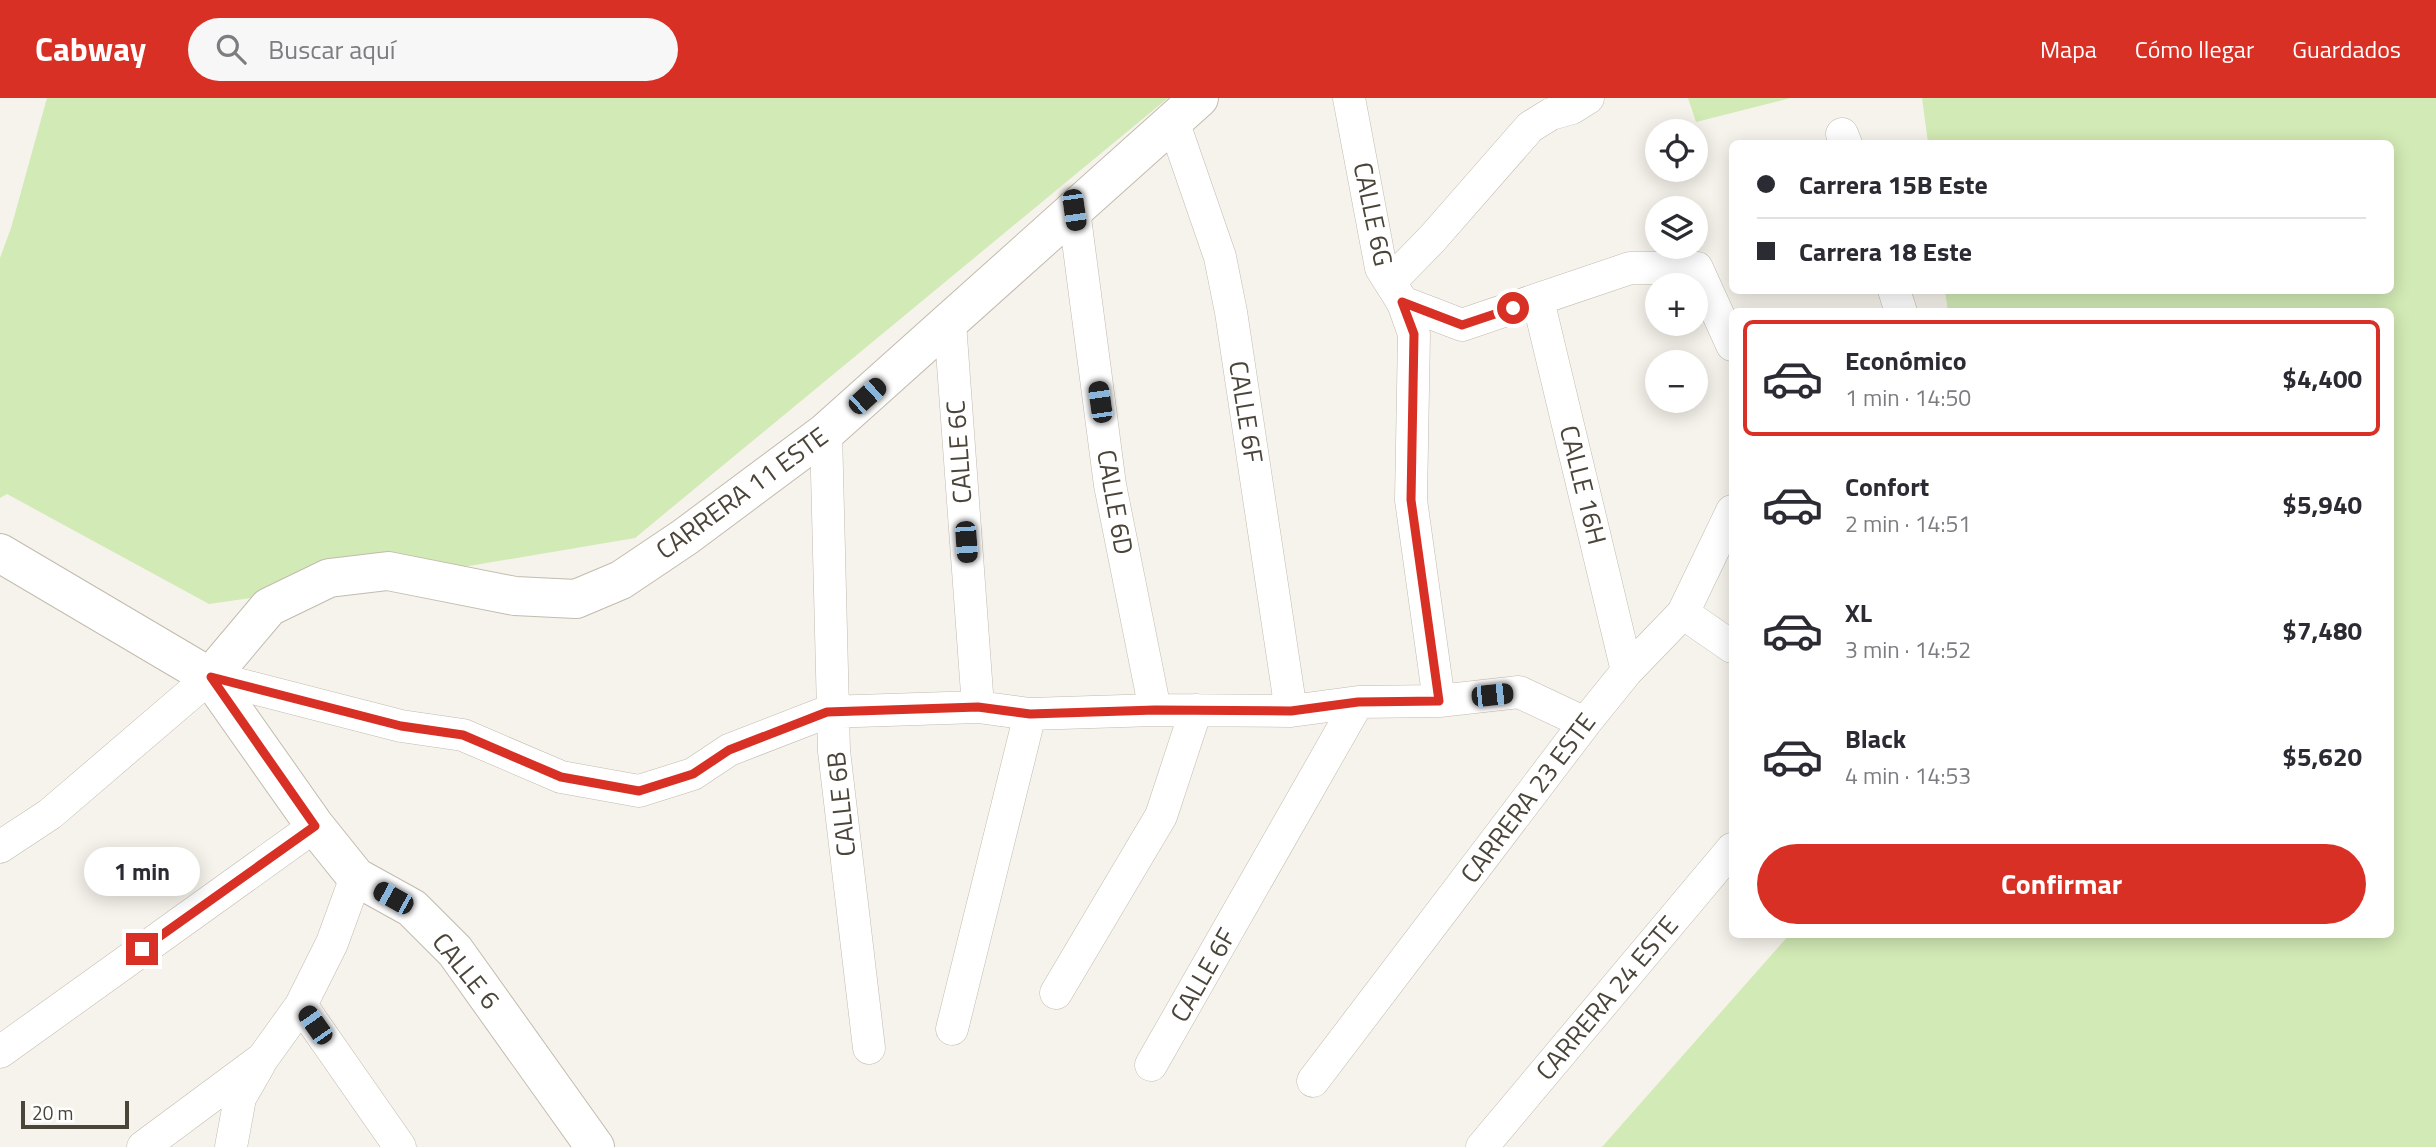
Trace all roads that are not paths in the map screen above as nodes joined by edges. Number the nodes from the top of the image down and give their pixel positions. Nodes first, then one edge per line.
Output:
1 (1349, 98) edge
2 (1588, 98) edge
3 (1186, 109) edge
4 (1074, 210) junction
5 (1396, 292) junction
6 (1538, 300) junction
7 (950, 323) junction
8 (1729, 338) edge
9 (826, 432) junction
10 (1729, 517) edge
11 (0, 553) edge
12 (1683, 613) junction
13 (1729, 645) edge
14 (1628, 671) junction
15 (211, 677) junction
16 (1439, 701) junction
17 (1358, 702) junction
18 (978, 707) junction
19 (1155, 710) junction
20 (1196, 710) junction
21 (1291, 711) junction
22 (833, 712) junction
23 (1030, 714) junction
24 (1585, 723) junction
25 (315, 826) junction
26 (0, 848) edge
27 (1729, 853) edge
28 (356, 877) junction
29 (1056, 993) dead end
30 (301, 1005) junction
31 (952, 1029) dead end
32 (869, 1048) dead end
33 (0, 1052) edge
34 (263, 1058) junction
35 (1151, 1065) dead end
36 (1313, 1081) dead end
37 (143, 1147) edge
38 (231, 1147) edge
39 (400, 1147) edge
40 (595, 1147) edge
41 (1482, 1147) edge

1 - 5 street, CALLE 6G
2 - 5 street
3 - 4 street, CARRERA 11 ESTE
3 - 21 street, CALLE 6F
4 - 7 street, CARRERA 11 ESTE
4 - 19 street, CALLE 6D
5 - 6 street
5 - 16 street, CALLE 6G
6 - 8 street
6 - 14 street, CALLE 16H
7 - 9 street, CARRERA 11 ESTE
7 - 18 street, CALLE 6C
9 - 15 street, CARRERA 11 ESTE
9 - 22 street, CALLE 6B
10 - 12 street, CARRERA 23 ESTE
11 - 15 street, CALLE 6
12 - 13 street
12 - 14 street, CARRERA 23 ESTE
14 - 24 street, CARRERA 23 ESTE
15 - 22 street
15 - 25 street, CALLE 6
15 - 26 street
16 - 17 street
16 - 24 street
17 - 21 street
17 - 35 street, CALLE 6F
18 - 22 street
18 - 23 street
19 - 20 street
19 - 23 street
20 - 21 street
20 - 29 street
22 - 32 street, CALLE 6B
23 - 31 street
24 - 36 street, CARRERA 23 ESTE
25 - 28 street, CALLE 6
25 - 33 street
27 - 41 street, CARRERA 24 ESTE
28 - 30 street
28 - 40 street, CALLE 6
30 - 34 street
30 - 39 street
34 - 37 street
34 - 38 street

